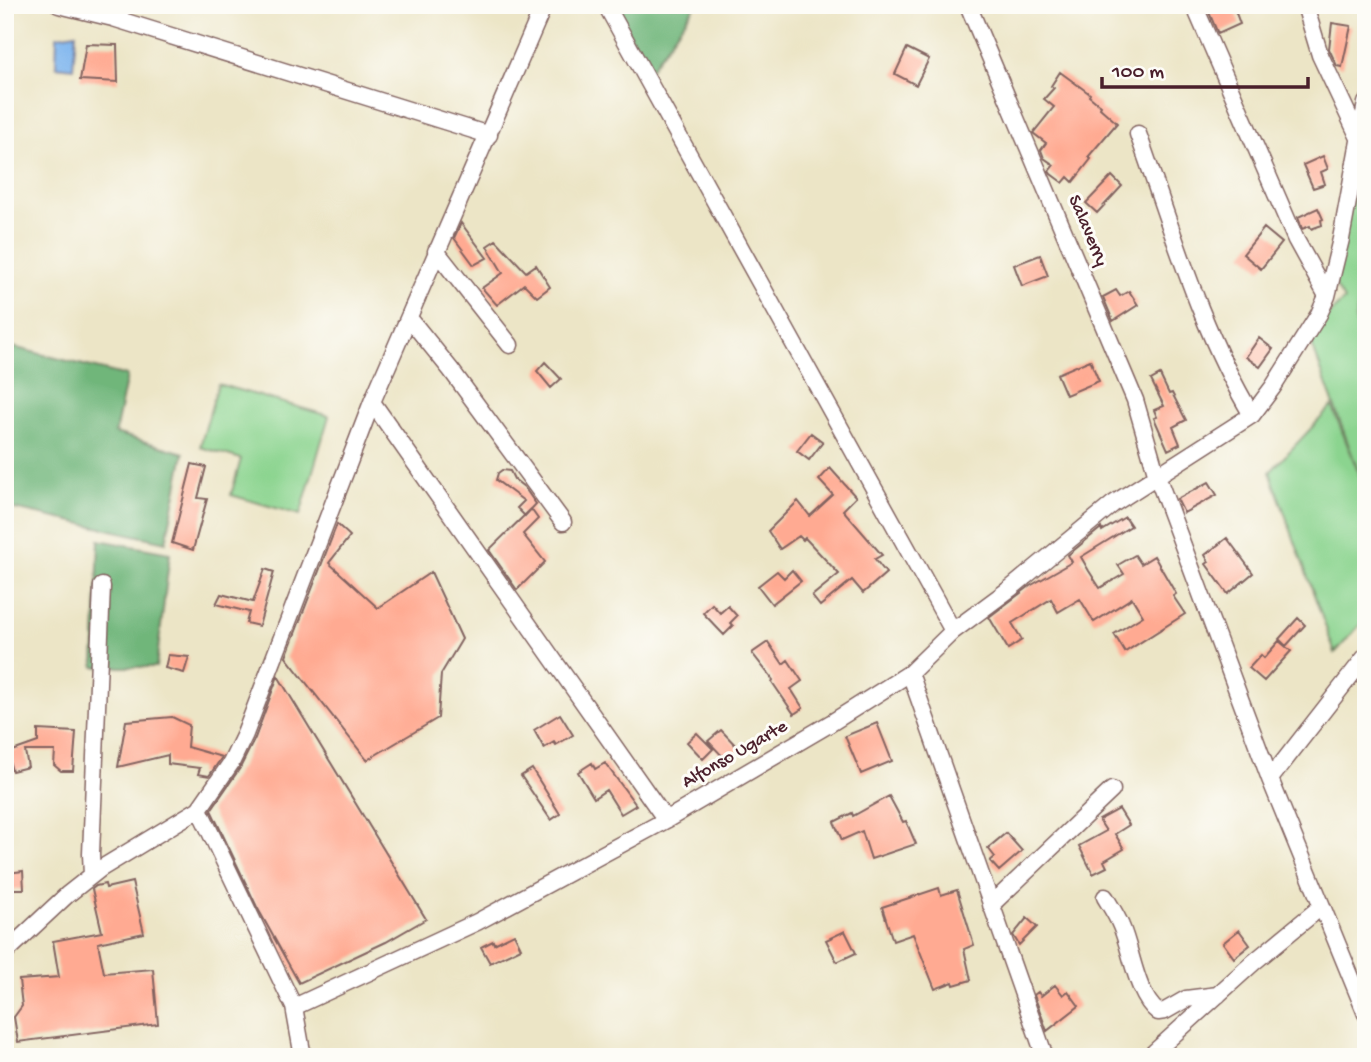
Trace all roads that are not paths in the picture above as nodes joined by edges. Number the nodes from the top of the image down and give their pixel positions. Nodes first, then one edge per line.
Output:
1 (59, 5) edge
2 (544, 5) edge
3 (606, 5) edge
4 (968, 5) edge
5 (1194, 5) edge
6 (1305, 5) edge
7 (1366, 103) edge
8 (1138, 134) dead end
9 (489, 135) junction
10 (1358, 148) junction
11 (1366, 171) edge
12 (436, 251) junction
13 (1327, 296) junction
14 (409, 318) junction
15 (510, 345) dead end
16 (372, 402) junction
17 (1252, 415) junction
18 (1157, 476) junction
19 (563, 522) dead end
20 (102, 586) dead end
21 (953, 631) junction
22 (1366, 656) edge
23 (910, 673) junction
24 (1270, 779) junction
25 (1112, 790) dead end
26 (199, 809) junction
27 (666, 820) junction
28 (92, 875) junction
29 (1105, 897) dead end
30 (991, 905) junction
31 (1322, 906) junction
32 (5, 954) edge
33 (1218, 995) junction
34 (293, 1007) junction
35 (1366, 1014) edge
36 (303, 1057) edge
37 (1045, 1057) edge
38 (1149, 1057) edge

1 - 9 street
2 - 9 street
3 - 21 street
4 - 18 street, Salaverry
5 - 13 street
6 - 10 street
7 - 10 street
8 - 17 street
9 - 12 street
10 - 11 street
10 - 13 street
12 - 14 street
12 - 15 street
13 - 17 street
14 - 16 street
14 - 19 street
16 - 26 street
16 - 27 street
17 - 18 street, Alfonso Ugarte
18 - 21 street, Alfonso Ugarte
18 - 24 street, Salaverry
20 - 28 street
21 - 23 street, Alfonso Ugarte
22 - 24 street
23 - 27 street, Alfonso Ugarte
23 - 30 street
24 - 31 street, Salaverry
25 - 30 street
26 - 28 street
26 - 34 street
27 - 34 street, Alfonso Ugarte
28 - 32 street
29 - 33 street
30 - 37 street
31 - 33 street
31 - 35 street, Salaverry
33 - 38 street
34 - 36 street

